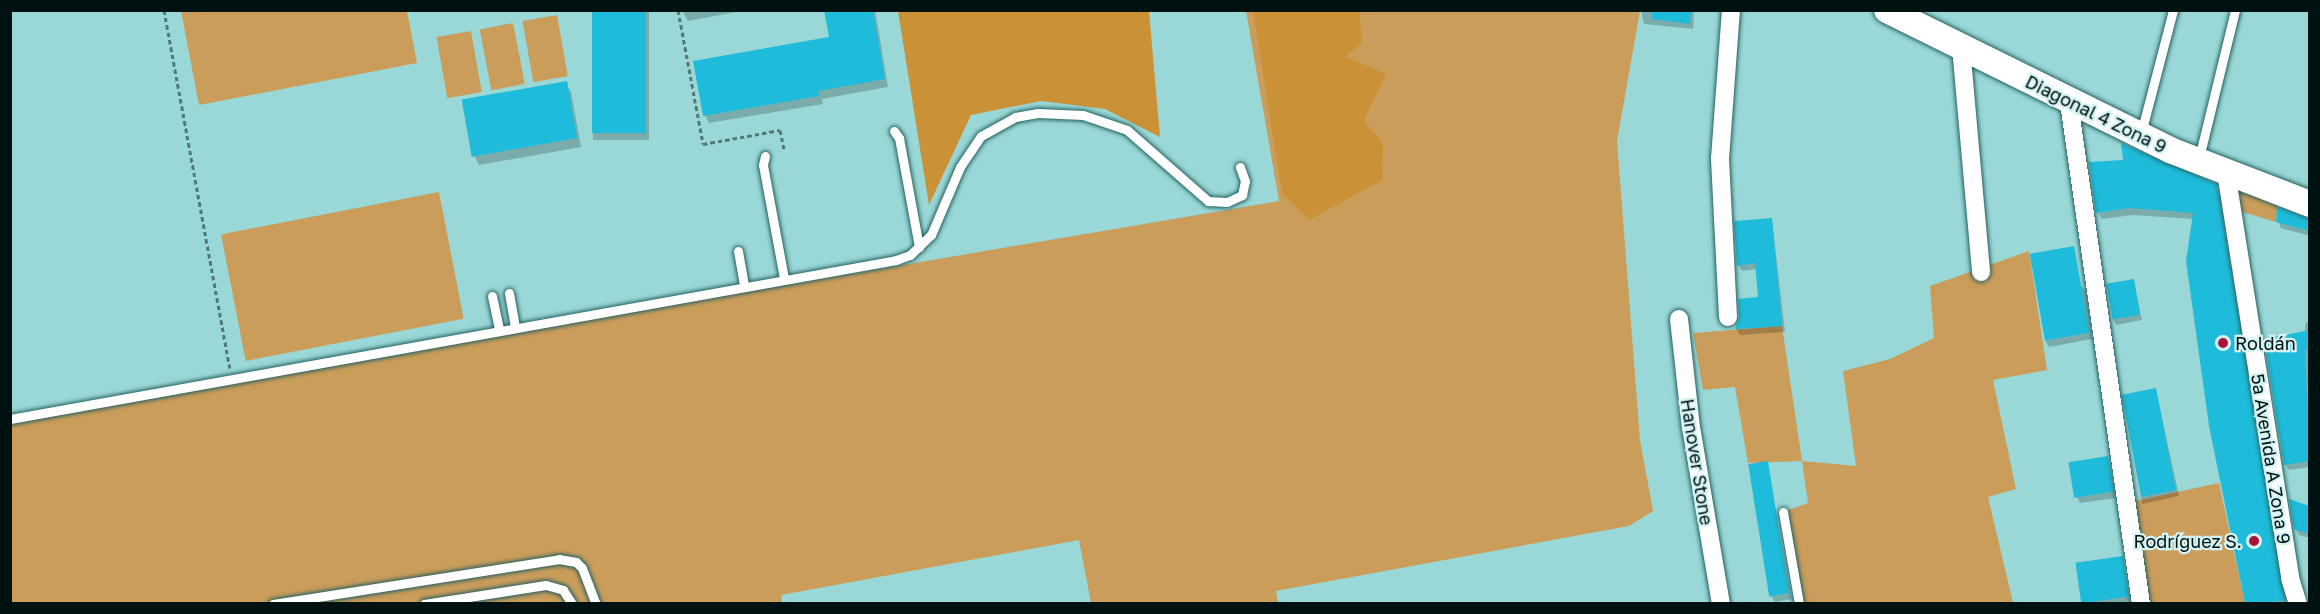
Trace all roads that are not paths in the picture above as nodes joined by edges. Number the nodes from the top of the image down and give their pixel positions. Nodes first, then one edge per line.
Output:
1 (1731, 10) edge
2 (1887, 10) edge
3 (2173, 10) edge
4 (2235, 10) edge
5 (1961, 47) junction
6 (2069, 104) junction
7 (894, 130) dead end
8 (2140, 135) junction
9 (765, 156) dead end
10 (2198, 161) junction
11 (1240, 167) dead end
12 (2226, 172) junction
13 (2310, 204) edge
14 (919, 247) junction
15 (738, 251) dead end
16 (1980, 272) dead end
17 (784, 278) junction
18 (744, 284) junction
19 (509, 293) dead end
20 (492, 296) dead end
21 (1728, 317) dead end
22 (1679, 319) dead end
23 (515, 326) junction
24 (499, 329) junction
25 (10, 419) edge
26 (1783, 512) dead end
27 (2131, 580) dead end
28 (273, 603) edge
29 (424, 603) edge
30 (572, 603) edge
31 (596, 603) edge
32 (1721, 603) edge
33 (1799, 603) edge
34 (2135, 603) edge
35 (2142, 603) edge
36 (2298, 603) edge

1 - 21 street
2 - 5 main road, Diagonal 4 Zona 9
3 - 8 lane
4 - 10 lane
5 - 6 main road, Diagonal 4 Zona 9
5 - 16 street
6 - 8 main road, Diagonal 4 Zona 9
6 - 35 street
7 - 14 lane
8 - 10 main road, Diagonal 4 Zona 9
9 - 17 lane
10 - 12 main road, Diagonal 4 Zona 9
11 - 14 lane
12 - 13 main road, Diagonal 4 Zona 9
12 - 36 street, 5a Avenida A Zona 9
14 - 17 lane
15 - 18 lane
17 - 18 lane
18 - 23 lane
19 - 23 lane
20 - 24 lane
22 - 32 street, Hanover Stone
23 - 24 lane
24 - 25 lane
26 - 33 lane
27 - 34 lane
28 - 31 lane
29 - 30 lane

